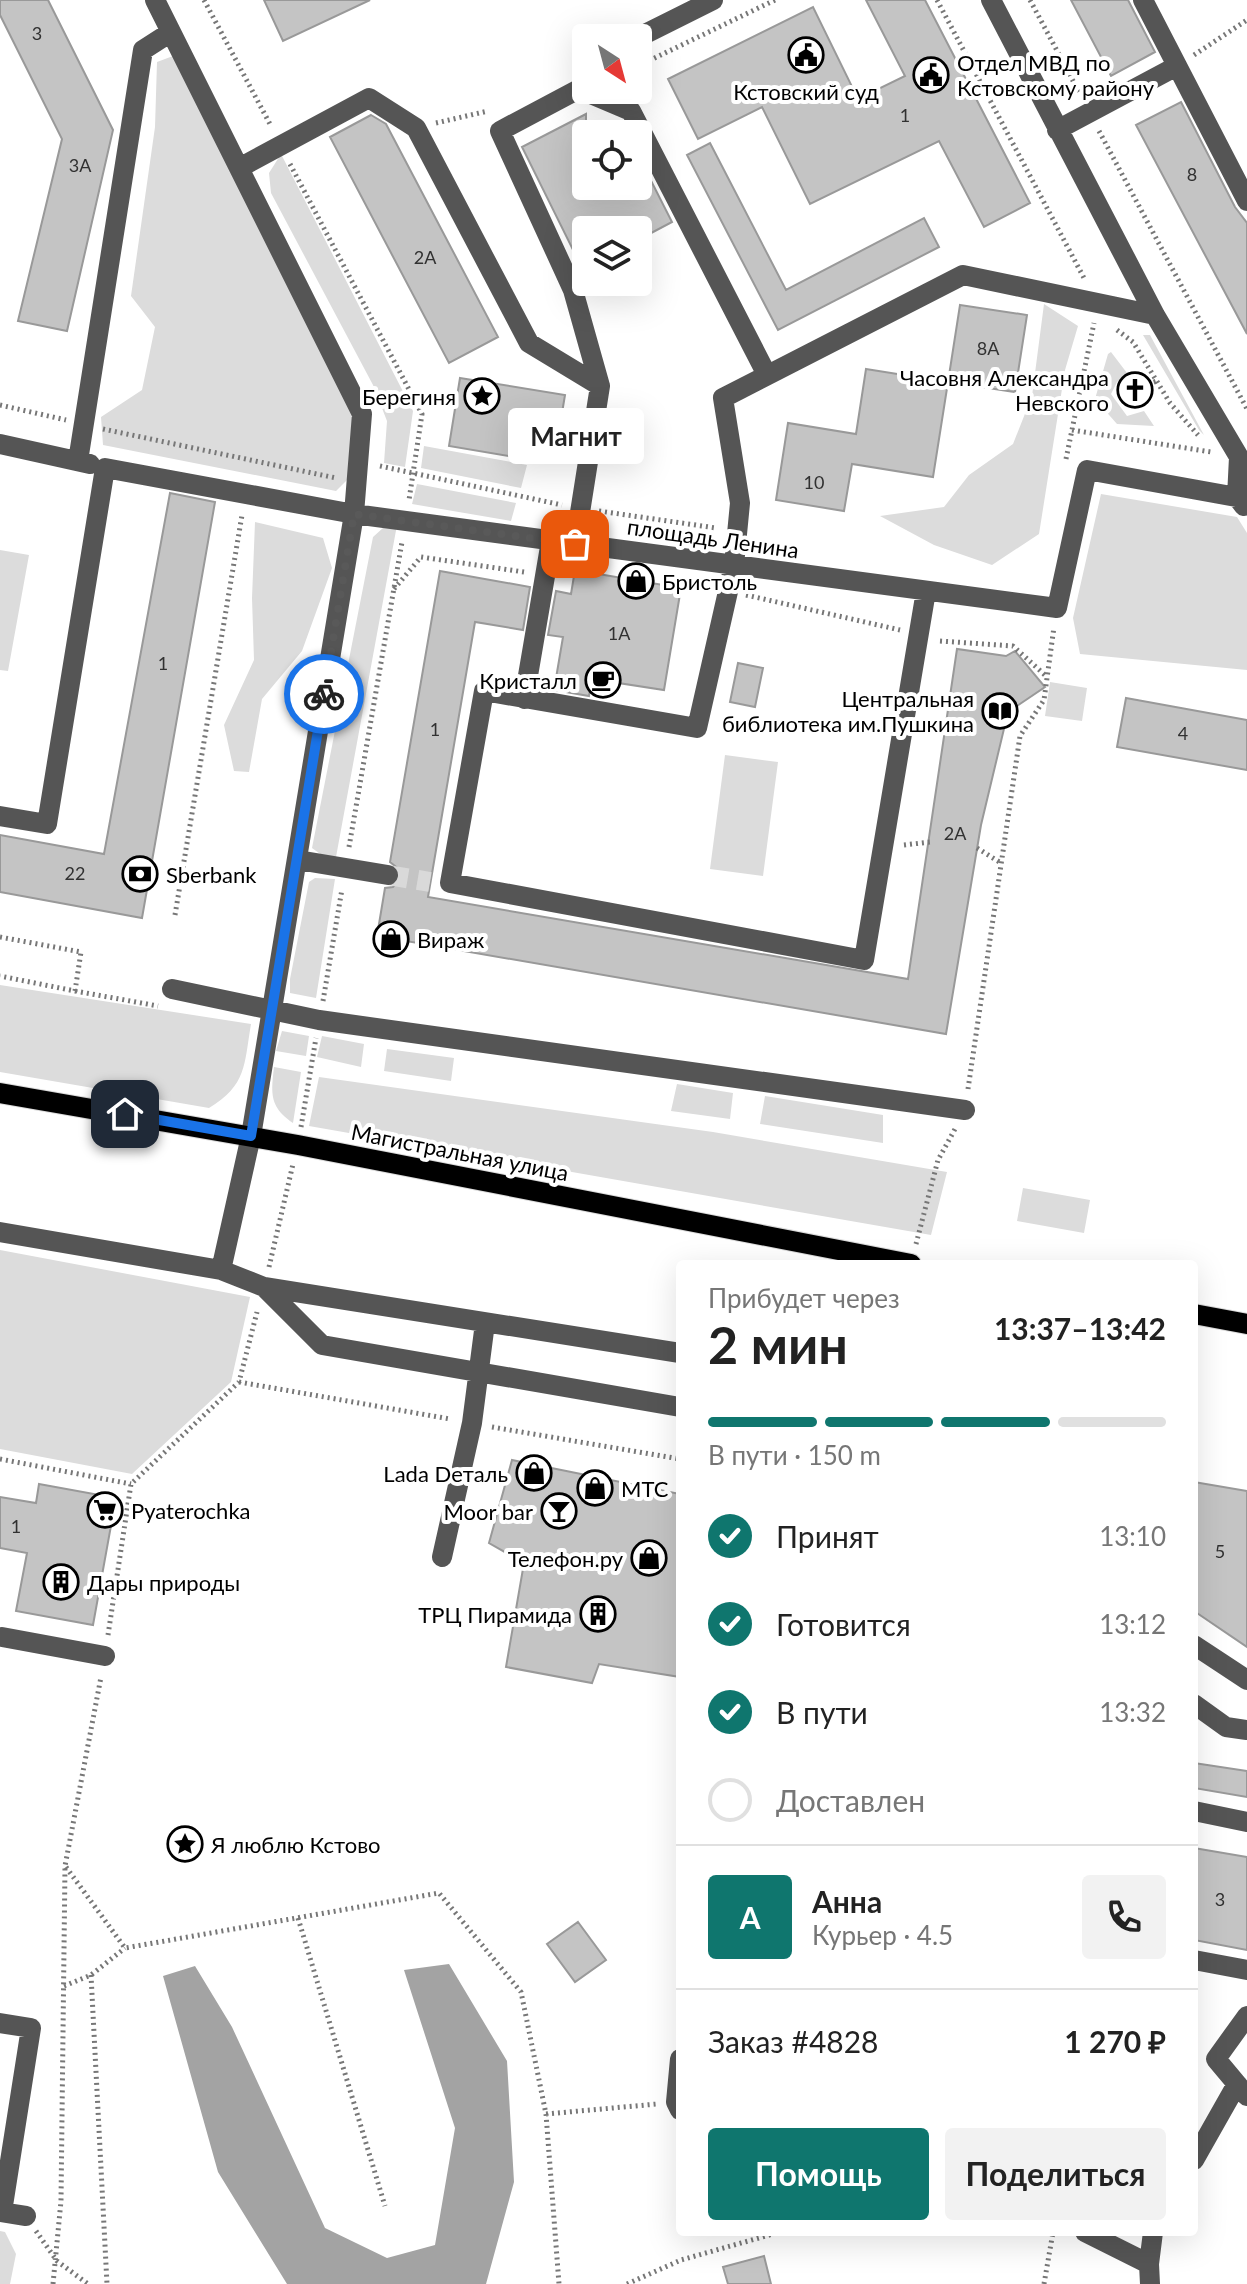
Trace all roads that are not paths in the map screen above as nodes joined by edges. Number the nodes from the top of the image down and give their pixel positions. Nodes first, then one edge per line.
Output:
1 (155, 0) edge
2 (713, 0) edge
3 (991, 0) edge
4 (1143, 0) edge
5 (652, 30) edge
6 (171, 32) junction
7 (1177, 66) junction
8 (1057, 130) junction
9 (239, 168) junction
10 (1247, 201) edge
11 (1155, 315) junction
12 (767, 375) junction
13 (600, 386) junction
14 (0, 444) edge
15 (1243, 453) edge
16 (78, 461) junction
17 (105, 468) junction
18 (1244, 502) edge
19 (354, 514) junction
20 (551, 541) junction
21 (575, 544) junction
22 (734, 565) junction
23 (926, 591) junction
24 (524, 699) junction
25 (0, 816) edge
26 (298, 860) junction
27 (388, 875) tunnel mouth
28 (172, 989) dead end
29 (271, 1011) junction
30 (0, 1093) edge
31 (965, 1110) road end
32 (251, 1136) junction
33 (0, 1232) edge
34 (890, 1260) edge
35 (221, 1270) junction
36 (264, 1287) junction
37 (1198, 1315) edge
38 (485, 1323) junction
39 (1247, 1324) edge
40 (676, 1352) edge
41 (480, 1373) junction
42 (676, 1406) edge
43 (442, 1557) dead end
44 (1, 1639) edge
45 (1198, 1648) edge
46 (105, 1656) road end
47 (1247, 1680) edge
48 (1198, 1707) edge
49 (1247, 1730) edge
50 (1198, 1812) edge
51 (1247, 1822) edge
52 (1198, 1961) edge
53 (1247, 1970) edge
54 (1247, 2016) edge
55 (0, 2023) edge
56 (1242, 2090) edge
57 (1198, 2154) edge
58 (1, 2212) edge
59 (26, 2216) road end
60 (1091, 2236) edge
61 (1153, 2236) edge
62 (1149, 2274) edge

1 - 6 street
2 - 5 street
3 - 8 street
4 - 7 street
6 - 9 street
6 - 16 street
7 - 8 street
7 - 10 street
8 - 11 street
9 - 13 street
9 - 19 street
11 - 12 street
11 - 15 street
12 - 13 street
12 - 22 street
13 - 21 street
14 - 16 street, площадь Ленина
15 - 18 street
16 - 17 street, площадь Ленина
17 - 19 street, площадь Ленина
17 - 25 street
18 - 23 street, площадь Ленина
19 - 20 street, площадь Ленина
19 - 26 street
20 - 21 street, площадь Ленина
20 - 24 street
21 - 22 street, площадь Ленина
22 - 23 street, площадь Ленина
22 - 24 street
23 - 24 street
26 - 27 street
26 - 29 street
28 - 29 street
29 - 31 street
29 - 32 street
30 - 32 main road, Магистральная улица
32 - 34 main road, Магистральная улица
32 - 35 street
33 - 35 street
35 - 36 street
36 - 38 street
36 - 41 street
37 - 39 main road
38 - 40 street
38 - 41 street
41 - 42 street
41 - 43 street
44 - 46 street
45 - 47 street
48 - 49 street
50 - 51 street
52 - 53 street
54 - 56 street
55 - 58 street
56 - 57 street
58 - 59 street
60 - 62 street
61 - 62 street

